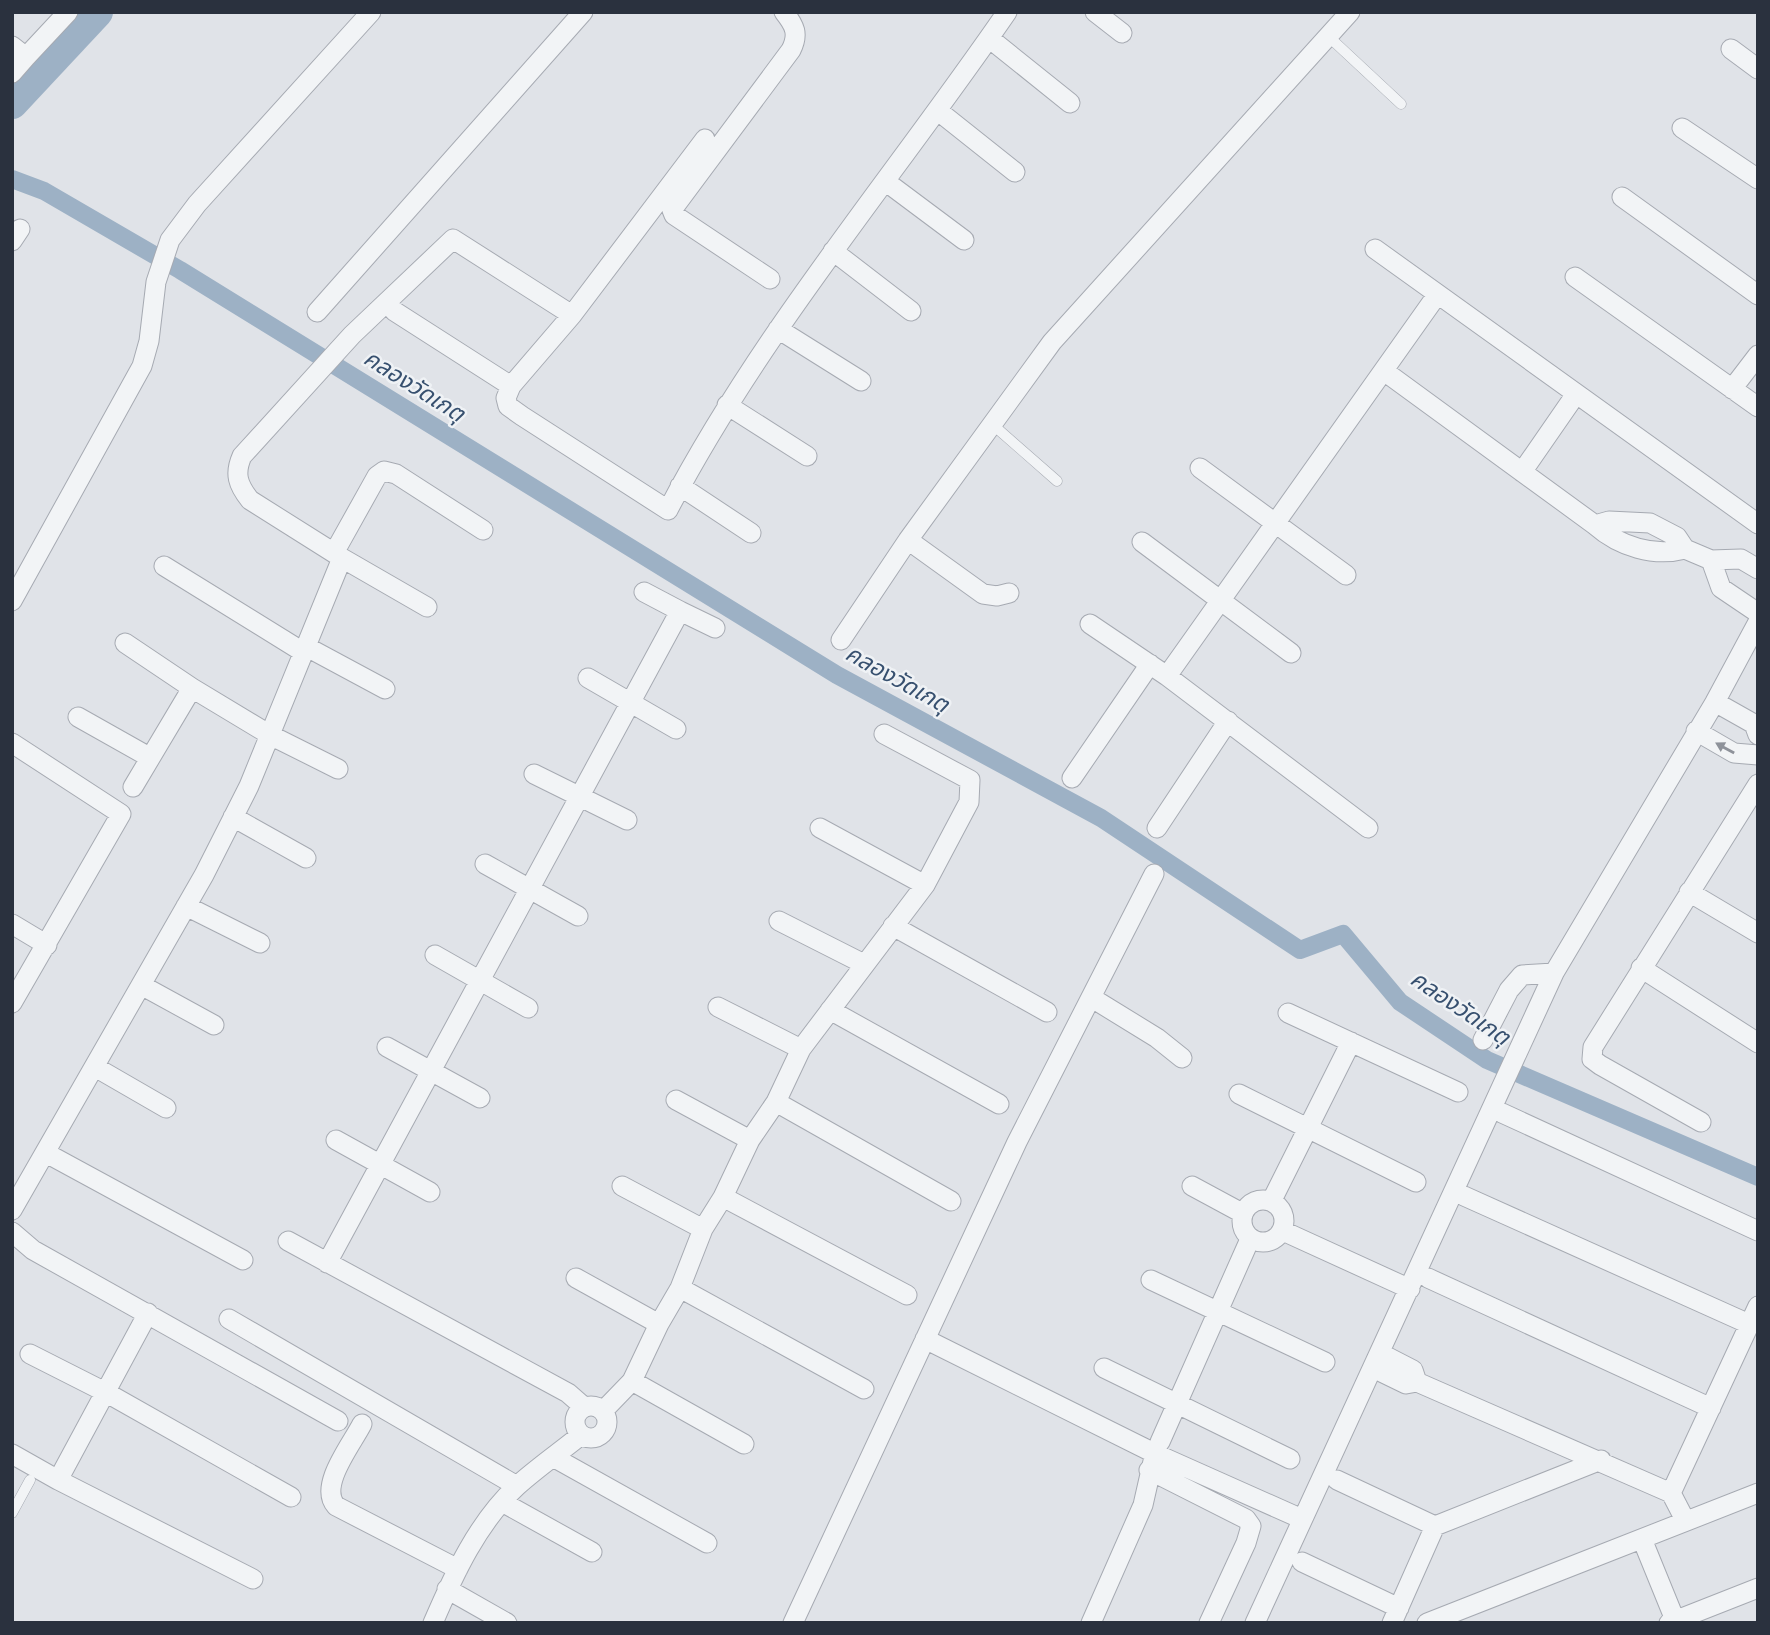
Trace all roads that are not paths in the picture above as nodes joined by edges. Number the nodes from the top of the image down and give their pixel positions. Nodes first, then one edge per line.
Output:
1 (68, 12) edge
2 (371, 12) edge
3 (583, 12) edge
4 (1007, 12) edge
5 (1095, 12) edge
6 (1350, 12) edge
7 (785, 13) edge
8 (1122, 33) dead end
9 (1328, 36) junction
10 (989, 38) junction
11 (1731, 49) dead end
12 (19, 52) edge
13 (1758, 69) edge
14 (12, 73) edge
15 (1070, 103) dead end
16 (1401, 104) dead end
17 (937, 110) junction
18 (1682, 128) dead end
19 (705, 139) dead end
20 (1015, 172) dead end
21 (1758, 180) edge
22 (885, 181) junction
23 (1622, 197) dead end
24 (964, 240) dead end
25 (1375, 249) dead end
26 (833, 251) junction
27 (1576, 277) dead end
28 (770, 279) dead end
29 (1437, 295) junction
30 (1758, 295) edge
31 (394, 311) dead end
32 (911, 311) dead end
33 (317, 312) dead end
34 (572, 315) junction
35 (778, 329) junction
36 (1758, 355) edge
37 (1384, 371) junction
38 (861, 381) dead end
39 (511, 386) junction
40 (1732, 389) junction
41 (1576, 394) junction
42 (727, 405) junction
43 (1758, 408) edge
44 (991, 424) junction
45 (807, 456) dead end
46 (1200, 468) dead end
47 (1522, 472) junction
48 (1057, 481) dead end
49 (681, 486) junction
50 (1275, 523) junction
51 (1758, 524) edge
52 (1595, 525) junction
53 (483, 530) dead end
54 (751, 533) dead end
55 (908, 540) junction
56 (1142, 542) dead end
57 (1685, 549) junction
58 (338, 555) junction
59 (1711, 560) junction
60 (164, 566) dead end
61 (1758, 569) edge
62 (1346, 575) dead end
63 (644, 592) dead end
64 (1009, 593) dead end
65 (1220, 599) junction
66 (12, 601) edge
67 (427, 607) dead end
68 (680, 611) junction
69 (1758, 613) edge
70 (1758, 622) edge
71 (1090, 624) dead end
72 (715, 628) dead end
73 (841, 640) dead end
74 (125, 643) dead end
75 (304, 649) junction
76 (1291, 653) dead end
77 (1150, 664) junction
78 (1167, 676) junction
79 (588, 678) dead end
80 (192, 688) junction
81 (385, 689) dead end
82 (1714, 702) junction
83 (630, 703) junction
84 (78, 717) dead end
85 (1228, 721) junction
86 (676, 729) dead end
87 (1696, 731) junction
88 (884, 734) dead end
89 (270, 735) junction
90 (1758, 735) edge
91 (12, 743) edge
92 (1758, 755) edge
93 (149, 757) junction
94 (338, 769) dead end
95 (534, 774) dead end
96 (1072, 778) dead end
97 (1758, 784) edge
98 (133, 787) dead end
99 (579, 798) junction
100 (1751, 811) edge
101 (233, 817) junction
102 (628, 820) dead end
103 (820, 828) dead end
104 (1157, 828) dead end
105 (1368, 828) dead end
106 (306, 858) dead end
107 (485, 864) dead end
108 (1154, 874) dead end
109 (925, 885) junction
110 (530, 889) junction
111 (1689, 892) junction
112 (186, 906) junction
113 (578, 916) dead end
114 (779, 921) dead end
115 (12, 924) edge
116 (893, 926) junction
117 (1758, 933) edge
118 (260, 943) dead end
119 (47, 945) junction
120 (435, 955) dead end
121 (862, 963) junction
122 (1641, 968) junction
123 (1554, 973) junction
124 (479, 981) junction
125 (141, 985) junction
126 (1092, 998) junction
127 (12, 1003) edge
128 (718, 1007) dead end
129 (528, 1008) dead end
130 (830, 1010) junction
131 (1047, 1012) dead end
132 (1288, 1013) dead end
133 (214, 1025) dead end
134 (1483, 1040) dead end
135 (1351, 1042) junction
136 (1758, 1043) edge
137 (387, 1047) dead end
138 (801, 1049) junction
139 (1182, 1058) dead end
140 (95, 1067) junction
141 (430, 1072) junction
142 (1458, 1092) dead end
143 (1239, 1094) dead end
144 (480, 1098) dead end
145 (676, 1100) dead end
146 (776, 1102) junction
147 (999, 1104) dead end
148 (1500, 1105) junction
149 (166, 1108) dead end
150 (1701, 1122) dead end
151 (1308, 1127) junction
152 (336, 1140) dead end
153 (750, 1140) junction
154 (46, 1153) junction
155 (381, 1163) junction
156 (1416, 1182) dead end
157 (622, 1186) dead end
158 (1192, 1186) dead end
159 (430, 1192) dead end
160 (1464, 1196) dead end
161 (723, 1198) junction
162 (1272, 1200) junction
163 (951, 1201) dead end
164 (12, 1210) edge
165 (1242, 1213) junction
166 (703, 1229) junction
167 (1283, 1231) junction
168 (1758, 1231) edge
169 (12, 1232) edge
170 (1250, 1239) junction
171 (288, 1241) dead end
172 (243, 1260) dead end
173 (327, 1263) junction
174 (576, 1278) dead end
175 (1427, 1278) dead end
176 (1151, 1280) dead end
177 (680, 1288) junction
178 (1410, 1290) junction
179 (907, 1295) dead end
180 (1758, 1306) edge
181 (1218, 1311) junction
182 (148, 1312) junction
183 (229, 1319) dead end
184 (659, 1324) junction
185 (1749, 1324) junction
186 (925, 1339) junction
187 (30, 1354) dead end
188 (1377, 1361) junction
189 (1325, 1363) dead end
190 (1104, 1368) dead end
191 (632, 1381) junction
192 (864, 1389) dead end
193 (107, 1393) junction
194 (1177, 1403) junction
195 (1711, 1408) junction
196 (593, 1409) junction
197 (338, 1421) dead end
198 (362, 1424) dead end
199 (581, 1435) junction
200 (744, 1444) dead end
201 (12, 1454) edge
202 (1155, 1455) junction
203 (553, 1457) junction
204 (1290, 1459) dead end
205 (1601, 1460) junction
206 (30, 1479) dead end
207 (58, 1480) junction
208 (1337, 1480) dead end
209 (517, 1486) junction
210 (1671, 1493) junction
211 (1758, 1493) edge
212 (291, 1497) dead end
213 (502, 1502) junction
214 (12, 1513) edge
215 (1302, 1519) junction
216 (1685, 1520) junction
217 (1435, 1526) junction
218 (1642, 1539) junction
219 (707, 1543) dead end
220 (592, 1552) dead end
221 (1302, 1562) dead end
222 (458, 1569) junction
223 (253, 1579) dead end
224 (1758, 1588) edge
225 (447, 1590) junction
226 (1395, 1615) edge
227 (1672, 1621) edge
228 (433, 1623) edge
229 (507, 1623) edge
230 (793, 1623) edge
231 (1091, 1623) edge
232 (1209, 1623) edge
233 (1255, 1623) edge
234 (1427, 1623) edge

1 - 12 street
2 - 66 street
3 - 33 street
4 - 10 street
5 - 8 street
6 - 9 street
7 - 28 street
9 - 16 lane
9 - 44 street
10 - 15 street
10 - 17 street
11 - 13 street
12 - 14 street
17 - 20 street
17 - 22 street
18 - 21 street
19 - 34 street
22 - 24 street
22 - 26 street
23 - 30 street
25 - 29 street
26 - 32 street
26 - 35 street
27 - 40 street
29 - 37 street
29 - 41 street
31 - 39 street
34 - 39 street
34 - 58 street
35 - 38 street
35 - 42 street
36 - 40 street
37 - 47 street
37 - 50 street
39 - 49 street
40 - 43 street
41 - 47 street
41 - 51 street
42 - 45 street
42 - 49 street
44 - 48 lane
44 - 55 street
46 - 50 street
47 - 52 street
49 - 54 street
50 - 62 street
50 - 65 street
52 - 57 street
52 - 57 street
53 - 58 street
55 - 64 street
55 - 73 street
56 - 65 street
57 - 59 street
58 - 67 street
58 - 75 street
59 - 61 street
59 - 69 street
60 - 75 street
63 - 68 street
65 - 76 street
65 - 78 street
68 - 72 street
68 - 83 street
70 - 82 street
71 - 77 street
74 - 80 street
75 - 81 street
75 - 89 street
77 - 78 street
77 - 96 street
78 - 85 street
79 - 83 street
80 - 89 street
80 - 93 street
82 - 87 street
82 - 90 street
83 - 86 street
83 - 99 street
84 - 93 street
85 - 104 street
85 - 105 street
92 -> 87 street
87 - 123 street
88 - 109 street
89 - 94 street
89 - 101 street
91 - 119 street
93 - 98 street
95 - 99 street
97 - 100 street
99 - 102 street
99 - 110 street
100 - 111 street
101 - 106 street
101 - 112 street
103 - 109 street
107 - 110 street
108 - 126 street
109 - 116 street
110 - 113 street
110 - 124 street
111 - 117 street
111 - 122 street
112 - 118 street
112 - 125 street
114 - 121 street
115 - 119 street
116 - 121 street
116 - 131 street
119 - 127 street
120 - 124 street
121 - 130 street
122 - 136 street
122 - 150 street
123 - 134 street
123 - 148 street
124 - 129 street
124 - 141 street
125 - 133 street
125 - 140 street
126 - 139 street
126 - 186 street
128 - 138 street
130 - 138 street
130 - 147 street
132 - 135 street
135 - 142 street
135 - 151 street
137 - 141 street
138 - 146 street
140 - 149 street
140 - 154 street
141 - 144 street
141 - 155 street
143 - 151 street
145 - 153 street
146 - 153 street
146 - 163 street
148 - 168 street
148 - 178 street
151 - 156 street
151 - 162 street
152 - 155 street
153 - 161 street
154 - 164 street
154 - 172 street
155 - 159 street
155 - 173 street
157 - 166 street
158 - 165 street
160 - 185 street
161 - 166 street
161 - 179 street
162 - 165 street
162 - 167 street
165 - 170 street
166 - 177 street
167 - 170 street
167 - 178 street
169 - 182 street
170 - 181 street
171 - 173 street
173 - 196 street
174 - 184 street
175 - 195 street
176 - 181 street
177 - 184 street
177 - 192 street
178 - 188 street
180 - 185 street
181 - 189 street
181 - 194 street
182 - 193 street
182 - 197 street
183 - 209 street
184 - 191 street
185 - 195 street
186 - 202 street
186 - 230 street
187 - 193 street
188 - 205 street
188 - 215 street
190 - 194 street
191 - 196 street
191 - 200 street
193 - 207 street
193 - 212 street
194 - 202 street
194 - 204 street
195 - 210 street
196 - 199 street
196 - 199 street
198 - 222 street
199 - 203 street
201 - 207 street
202 - 215 street
202 - 231 street
202 - 232 street
203 - 209 street
203 - 219 street
205 - 210 street
205 - 217 street
206 - 214 lane
207 - 223 street
208 - 217 street
209 - 213 street
210 - 216 street
211 - 216 street
213 - 220 street
213 - 222 street
215 - 233 street
216 - 218 street
217 - 226 street
218 - 227 street
218 - 234 street
221 - 226 street
222 - 225 street
224 - 227 street
225 - 228 street
225 - 229 street

